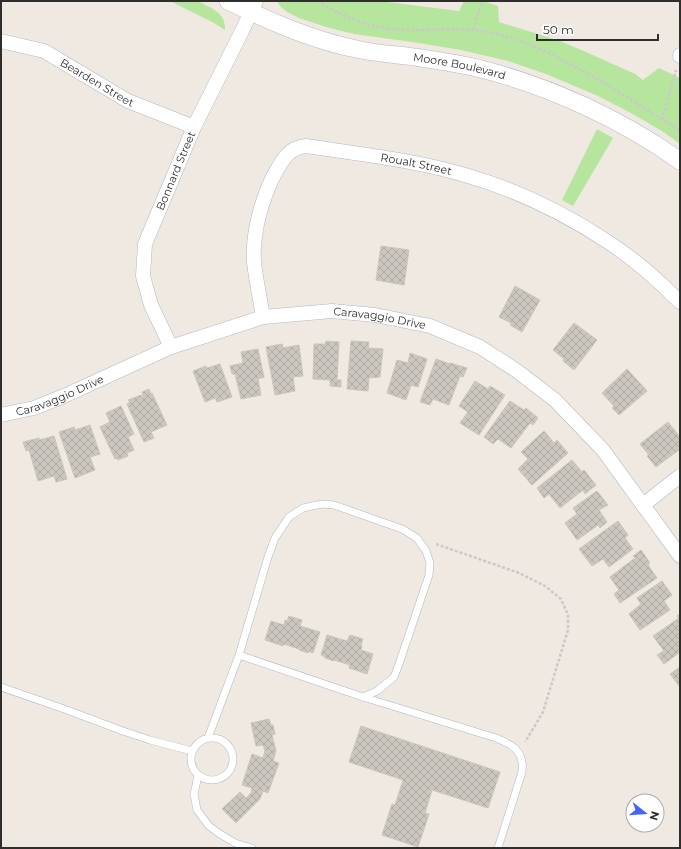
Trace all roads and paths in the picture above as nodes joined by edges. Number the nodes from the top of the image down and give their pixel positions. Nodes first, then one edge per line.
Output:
1 (228, 1) edge
2 (317, 1) edge
3 (482, 1) edge
4 (253, 6) edge
5 (473, 30) junction
6 (1, 41) edge
7 (680, 55) edge
8 (662, 120) junction
9 (194, 127) junction
10 (680, 131) edge
11 (680, 161) edge
12 (680, 302) edge
13 (263, 316) junction
14 (171, 347) junction
15 (1, 415) edge
16 (680, 476) edge
17 (643, 504) junction
18 (417, 538) junction
19 (680, 556) edge
20 (239, 655) junction
21 (1, 687) edge
22 (363, 697) junction
23 (208, 738) junction
24 (192, 751) junction
25 (518, 753) junction
26 (198, 776) junction
27 (252, 848) edge
28 (498, 848) edge

1 - 4 street, Moore Boulevard
2 - 5 path
3 - 5 path
4 - 9 street, Bonnard Street
4 - 11 street, Moore Boulevard
5 - 8 path
6 - 9 street, Bearden Street
7 - 8 path
8 - 10 path
9 - 14 street, Bonnard Street
12 - 13 street, Roualt Street
13 - 14 street, Caravaggio Drive
13 - 17 street, Caravaggio Drive
14 - 15 street, Caravaggio Drive
16 - 17 street
17 - 19 street, Caravaggio Drive
18 - 20 lane
18 - 22 lane
18 - 25 path
20 - 22 lane
20 - 23 lane
21 - 24 lane
22 - 25 lane
23 - 24 lane
23 - 26 lane
24 - 26 lane
25 - 28 lane
26 - 27 lane

